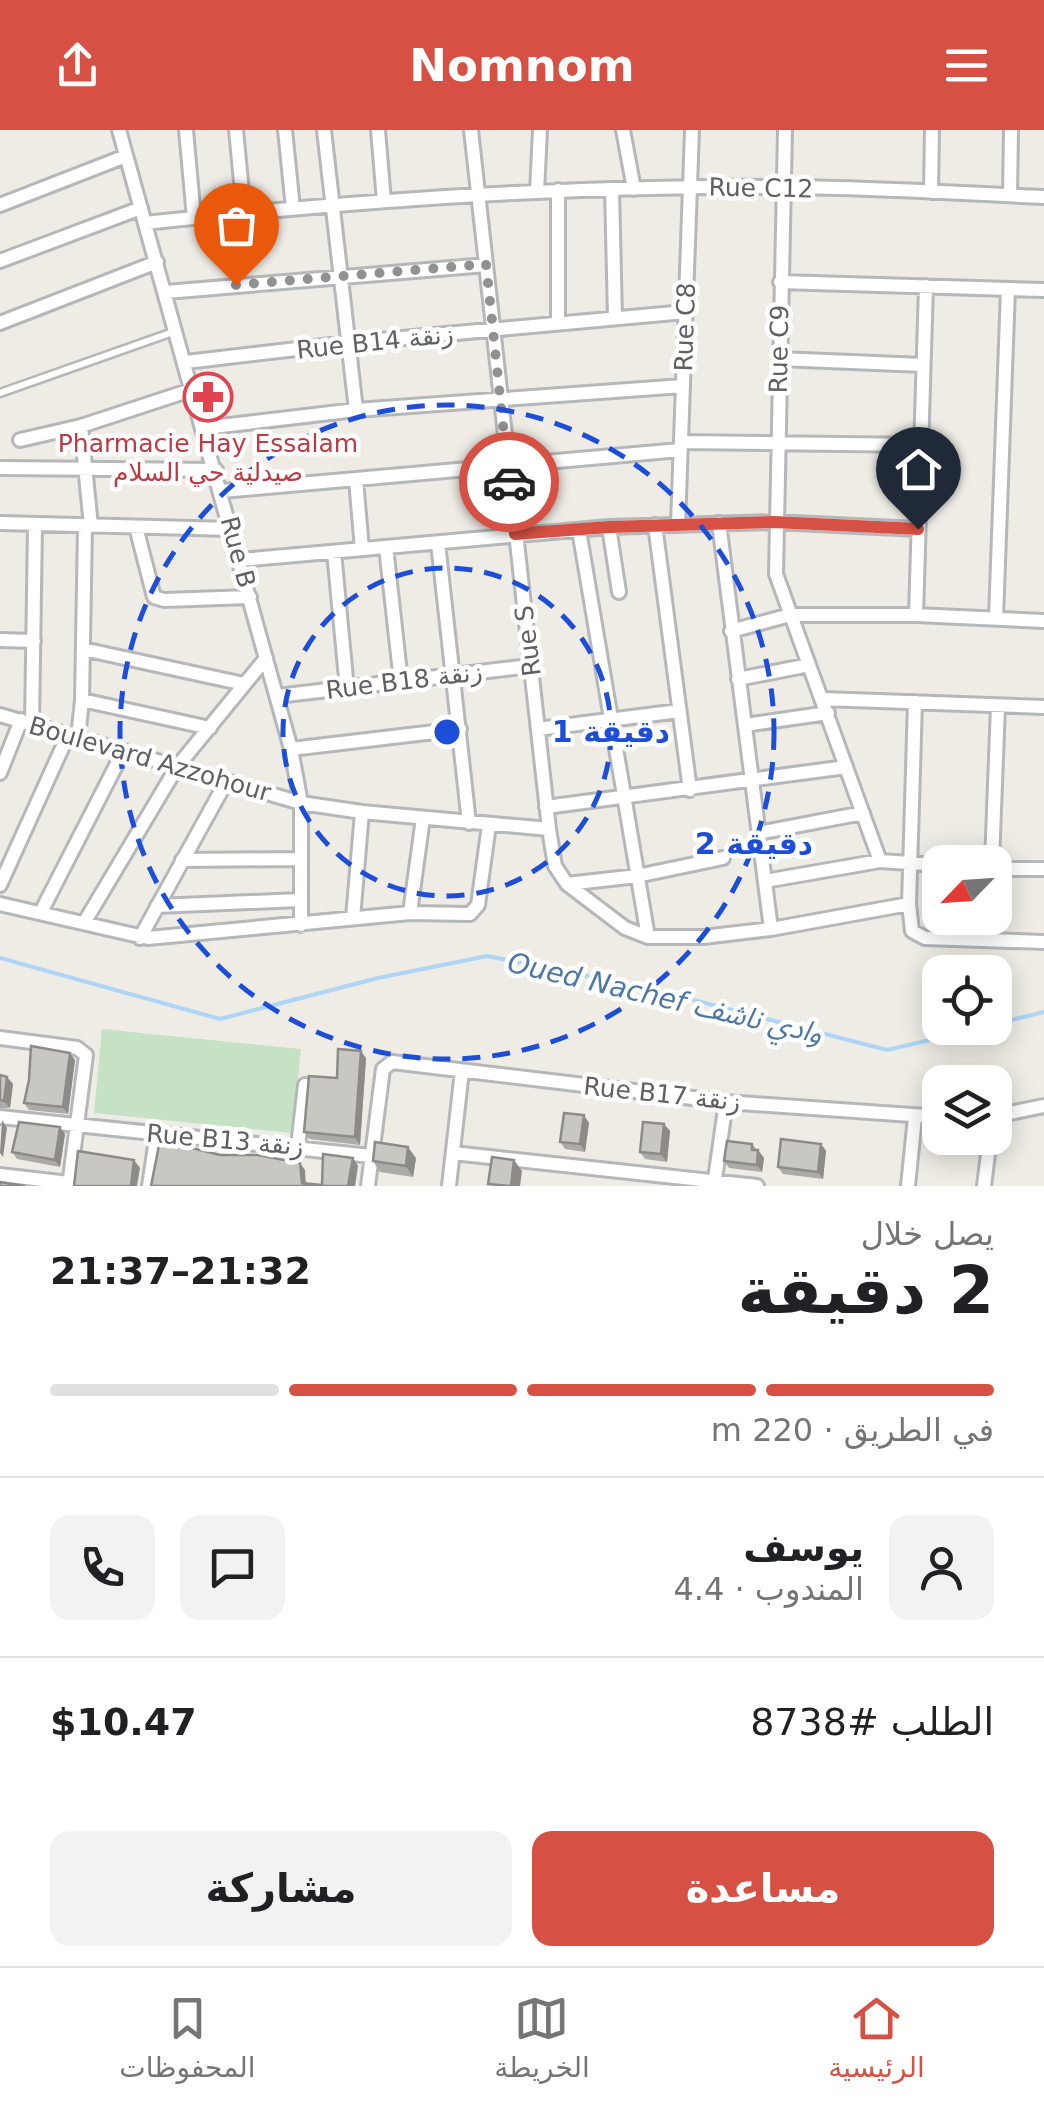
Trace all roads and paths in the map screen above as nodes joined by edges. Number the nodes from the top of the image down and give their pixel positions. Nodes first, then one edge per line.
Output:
1 (119, 130) edge
2 (186, 130) edge
3 (236, 130) edge
4 (285, 130) edge
5 (324, 130) edge
6 (378, 130) edge
7 (471, 130) edge
8 (540, 130) edge
9 (624, 130) edge
10 (692, 130) edge
11 (785, 130) edge
12 (932, 130) edge
13 (1011, 130) edge
14 (126, 156) junction
15 (690, 187) junction
16 (783, 187) junction
17 (612, 189) junction
18 (634, 189) junction
19 (558, 190) junction
20 (537, 192) junction
21 (930, 192) junction
22 (478, 194) junction
23 (1010, 195) junction
24 (1044, 197) edge
25 (384, 201) junction
26 (0, 205) edge
27 (333, 205) junction
28 (141, 208) junction
29 (293, 208) junction
30 (244, 213) junction
31 (194, 218) junction
32 (145, 223) junction
33 (0, 261) edge
34 (158, 262) junction
35 (486, 264) junction
36 (340, 274) junction
37 (780, 282) junction
38 (926, 286) junction
39 (1008, 289) junction
40 (1044, 290) edge
41 (166, 292) junction
42 (685, 312) junction
43 (616, 318) junction
44 (0, 323) edge
45 (558, 324) junction
46 (177, 330) junction
47 (494, 330) junction
48 (348, 343) junction
49 (779, 359) junction
50 (186, 362) junction
51 (924, 365) junction
52 (683, 386) junction
53 (194, 389) junction
54 (0, 393) edge
55 (502, 400) junction
56 (356, 410) junction
57 (82, 426) junction
58 (204, 428) junction
59 (20, 440) dead end
60 (777, 444) junction
61 (921, 445) junction
62 (680, 446) junction
63 (506, 466) junction
64 (0, 468) edge
65 (88, 468) junction
66 (216, 470) junction
67 (356, 480) junction
68 (222, 491) junction
69 (774, 522) junction
70 (0, 523) edge
71 (719, 523) junction
72 (35, 525) junction
73 (655, 525) junction
74 (678, 525) junction
75 (89, 526) junction
76 (136, 527) junction
77 (609, 527) junction
78 (231, 529) junction
79 (918, 529) junction
80 (579, 530) junction
81 (515, 534) junction
82 (438, 543) junction
83 (386, 547) junction
84 (362, 549) junction
85 (334, 552) junction
86 (240, 560) junction
87 (619, 592) dead end
88 (250, 597) junction
89 (790, 615) junction
90 (916, 615) junction
91 (996, 618) junction
92 (1044, 621) edge
93 (731, 630) junction
94 (0, 640) edge
95 (34, 641) junction
96 (83, 649) junction
97 (266, 658) junction
98 (530, 666) junction
99 (809, 666) junction
100 (454, 676) junction
101 (738, 679) junction
102 (401, 682) junction
103 (244, 684) junction
104 (346, 688) junction
105 (277, 696) junction
106 (82, 700) junction
107 (915, 702) junction
108 (825, 706) junction
109 (998, 706) junction
110 (1044, 706) edge
111 (680, 710) junction
112 (0, 715) edge
113 (610, 720) junction
114 (27, 722) junction
115 (746, 726) junction
116 (210, 728) junction
117 (538, 729) junction
118 (460, 730) junction
119 (73, 736) junction
120 (291, 749) junction
121 (123, 752) junction
122 (176, 767) junction
123 (846, 767) junction
124 (0, 773) edge
125 (226, 782) junction
126 (751, 782) junction
127 (690, 790) junction
128 (624, 798) junction
129 (300, 803) junction
130 (546, 807) junction
131 (362, 812) junction
132 (863, 813) junction
133 (423, 818) junction
134 (469, 822) junction
135 (489, 825) junction
136 (549, 830) junction
137 (758, 833) junction
138 (994, 845) edge
139 (722, 858) dead end
140 (299, 859) junction
141 (182, 860) junction
142 (880, 860) junction
143 (910, 863) junction
144 (922, 864) edge
145 (1012, 867) edge
146 (1044, 869) edge
147 (637, 876) junction
148 (765, 880) junction
149 (567, 884) junction
150 (0, 885) edge
151 (300, 900) junction
152 (0, 904) edge
153 (910, 904) junction
154 (157, 906) junction
155 (41, 912) junction
156 (410, 913) junction
157 (352, 918) junction
158 (84, 922) junction
159 (301, 925) junction
160 (771, 929) junction
161 (648, 936) junction
162 (140, 938) junction
163 (1044, 942) edge
164 (0, 1038) edge
165 (462, 1071) junction
166 (306, 1086) edge
167 (726, 1102) junction
168 (1044, 1106) edge
169 (1012, 1113) edge
170 (915, 1117) junction
171 (922, 1117) edge
172 (0, 1118) edge
173 (78, 1126) junction
174 (157, 1133) junction
175 (298, 1146) junction
176 (453, 1153) junction
177 (988, 1155) edge
178 (371, 1156) junction
179 (0, 1175) edge
180 (640, 1179) edge
181 (69, 1184) edge
182 (715, 1184) edge
183 (149, 1186) edge
184 (368, 1186) edge
185 (449, 1186) edge
186 (756, 1186) edge
187 (908, 1186) edge
188 (984, 1186) edge

1 - 14 street, Rue B
2 - 31 street
3 - 30 street
4 - 29 street
5 - 27 street
6 - 25 street
7 - 22 street, Rue S
8 - 20 street
9 - 18 street
10 - 15 street, Rue C8
11 - 16 street, Rue C9
12 - 21 street
13 - 23 street
14 - 26 street
14 - 28 street, Rue B
15 - 16 street, Rue C12
15 - 18 street, Rue C12
15 - 42 street, Rue C8
16 - 21 street, Rue C12
16 - 37 street, Rue C9
17 - 18 street, Rue C12
17 - 19 street, Rue C12
17 - 43 street
19 - 20 street, Rue C12
19 - 45 street
20 - 22 street, Rue C12
21 - 23 street, Rue C12
22 - 25 street, Rue C12
22 - 35 street, Rue S
23 - 24 street, Rue C12
25 - 27 street, Rue C12
27 - 29 street, Rue C12
27 - 36 street
28 - 32 street, Rue B
28 - 33 street
29 - 30 street, Rue C12
30 - 31 street, Rue C12
31 - 32 street, Rue C12
32 - 34 street, Rue B
34 - 41 street, Rue B
34 - 44 street
35 - 36 street
35 - 47 street, Rue S
36 - 41 street
36 - 48 street
37 - 38 street
37 - 49 street, Rue C9
38 - 39 street
38 - 51 street
39 - 40 street
39 - 91 street
41 - 46 street, Rue B
42 - 43 street, Rue B14 زنقة
42 - 52 street, Rue C8
43 - 45 street, Rue B14 زنقة
45 - 47 street, Rue B14 زنقة
46 - 50 street, Rue B
46 - 54 lane
47 - 48 street, Rue B14 زنقة
47 - 55 street, Rue S
48 - 50 street, Rue B14 زنقة
48 - 56 street
49 - 51 street
49 - 60 street, Rue C9
50 - 53 street, Rue B
51 - 61 street
52 - 55 street
52 - 62 street, Rue C8
53 - 57 street
53 - 58 street, Rue B
55 - 56 street
55 - 63 street, Rue S
56 - 58 street
57 - 59 street
57 - 65 street
58 - 66 street, Rue B
60 - 61 street
60 - 62 street
60 - 69 street, Rue C9
61 - 79 street
62 - 63 street
62 - 74 street, Rue C8
63 - 67 street
63 - 81 street, Rue S
64 - 65 street
65 - 66 street
65 - 75 street
66 - 68 street, Rue B
67 - 68 street
67 - 84 street
68 - 78 street, Rue B
69 - 71 street
69 - 79 street
69 - 89 street, Rue C9
70 - 72 street
71 - 74 street
71 - 93 street
72 - 75 street
72 - 95 street
73 - 74 street
73 - 77 street
73 - 111 street
75 - 76 street
75 - 96 street
76 - 78 street
76 - 88 street
77 - 80 street
77 - 87 street
78 - 86 street, Rue B
79 - 90 street
80 - 81 street
80 - 113 street
81 - 82 street
81 - 98 street, Rue S
82 - 83 street
82 - 100 street
83 - 84 street
83 - 102 street
84 - 85 street
85 - 86 street
85 - 104 street
86 - 88 street, Rue B
88 - 97 street, Rue B
89 - 90 street
89 - 93 street
89 - 99 street, Rue C9
90 - 91 street
91 - 92 street
93 - 101 street
94 - 95 street
95 - 114 street
96 - 103 street
96 - 106 street
97 - 103 street
97 - 105 street, Rue B
98 - 100 street, Rue B18 زنقة
98 - 117 street, Rue S
99 - 101 street
99 - 108 street, Rue C9
100 - 102 street, Rue B18 زنقة
100 - 118 street
101 - 115 street
102 - 104 street, Rue B18 زنقة
103 - 116 street
104 - 105 street, Rue B18 زنقة
105 - 120 street, Rue B
106 - 116 street
106 - 119 street
107 - 108 street
107 - 109 street
107 - 143 street
108 - 115 street
108 - 123 street, Rue C9
109 - 110 street
109 - 138 street
111 - 113 street
111 - 127 street
112 - 114 street, Boulevard Azzohour
113 - 117 street
113 - 128 street
114 - 119 street, Boulevard Azzohour
114 - 124 street
115 - 126 street
116 - 122 street
117 - 130 street, Rue S
118 - 120 street
118 - 134 street
119 - 121 street, Boulevard Azzohour
119 - 150 street
120 - 129 street, Rue B
121 - 122 street, Boulevard Azzohour
121 - 155 street
122 - 125 street, Boulevard Azzohour
122 - 158 street
123 - 126 street
123 - 132 street, Rue C9
125 - 129 street, Boulevard Azzohour
125 - 141 street
126 - 127 street
126 - 137 street
127 - 128 street
128 - 130 street
128 - 147 street
129 - 131 street, Boulevard Azzohour
129 - 140 street, Rue B
130 - 136 street, Rue S
131 - 133 street, Boulevard Azzohour
131 - 157 street
132 - 137 street
132 - 142 street, Rue C9
133 - 134 street, Boulevard Azzohour
133 - 156 street
134 - 135 street, Boulevard Azzohour
135 - 136 street, Boulevard Azzohour
135 - 156 street
136 - 149 street, Rue S
137 - 148 street
139 - 147 street
140 - 141 street
140 - 151 street, Rue B
141 - 154 street
142 - 143 street
142 - 148 street
143 - 144 street
143 - 153 street
145 - 146 street
147 - 149 street
147 - 161 street
148 - 160 street
149 - 161 street
151 - 154 street
151 - 159 street, Rue B
152 - 155 street
153 - 160 street
153 - 163 street
154 - 162 street
155 - 158 street
156 - 157 street
157 - 159 street
158 - 162 street
159 - 162 street
160 - 161 street
164 - 173 street
165 - 167 street, Rue B17 زنقة
165 - 176 street
165 - 178 street, Rue B17 زنقة
166 - 175 street
167 - 170 street, Rue B17 زنقة
167 - 182 street
168 - 169 street
170 - 171 street, Rue B17 زنقة
170 - 187 street
172 - 173 street, Rue B13 زنقة
173 - 174 street, Rue B13 زنقة
173 - 181 street
174 - 175 street, Rue B13 زنقة
174 - 183 street
175 - 178 street, Rue B13 زنقة
176 - 180 street
176 - 185 street
177 - 188 street
178 - 184 street
179 - 181 street
180 - 182 street
182 - 186 street

